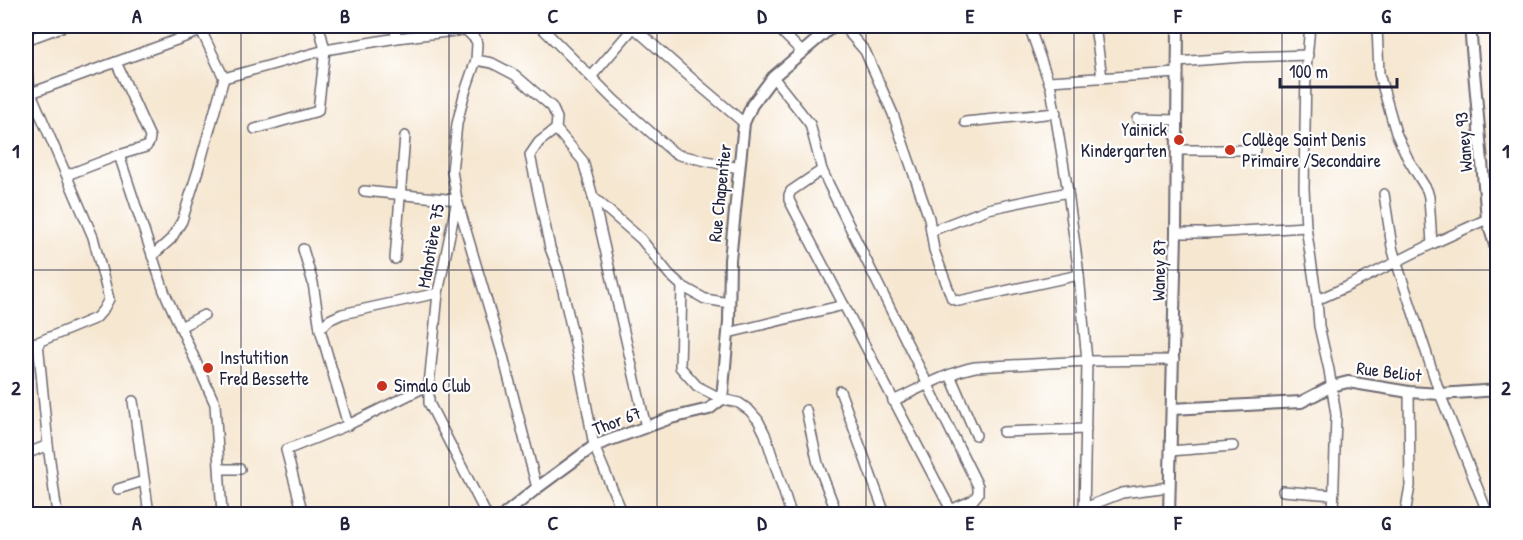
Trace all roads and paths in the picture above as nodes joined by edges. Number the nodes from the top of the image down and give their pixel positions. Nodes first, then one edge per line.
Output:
1 (64, 26) edge
2 (319, 26) edge
3 (394, 26) edge
4 (540, 26) edge
5 (633, 26) edge
6 (776, 26) edge
7 (833, 26) edge
8 (843, 26) edge
9 (1029, 26) edge
10 (1095, 26) edge
11 (1178, 26) edge
12 (1310, 26) edge
13 (1377, 26) edge
14 (1470, 26) edge
15 (200, 28) edge
16 (397, 38) junction
17 (26, 40) edge
18 (325, 50) junction
19 (802, 52) junction
20 (1308, 55) junction
21 (476, 60) junction
22 (116, 62) junction
23 (1177, 67) junction
24 (26, 68) edge
25 (591, 77) junction
26 (773, 77) junction
27 (224, 78) junction
28 (1102, 78) junction
29 (1049, 81) junction
30 (31, 93) junction
31 (1056, 112) junction
32 (1137, 119) dead end
33 (1177, 120) junction
34 (965, 122) dead end
35 (744, 123) junction
36 (255, 129) dead end
37 (556, 129) junction
38 (405, 136) dead end
39 (1177, 150) junction
40 (1255, 150) dead end
41 (119, 155) junction
42 (739, 168) junction
43 (822, 170) junction
44 (67, 175) junction
45 (364, 191) dead end
46 (1068, 192) junction
47 (1384, 194) dead end
48 (400, 195) junction
49 (593, 197) junction
50 (456, 200) junction
51 (1492, 217) edge
52 (1306, 227) junction
53 (931, 231) junction
54 (1176, 233) junction
55 (1432, 244) junction
56 (303, 249) dead end
57 (1497, 255) edge
58 (152, 256) junction
59 (394, 259) dead end
60 (1396, 261) junction
61 (1079, 275) junction
62 (682, 286) junction
63 (438, 293) junction
64 (1317, 300) junction
65 (729, 303) junction
66 (844, 305) junction
67 (204, 315) dead end
68 (180, 327) junction
69 (320, 329) junction
70 (728, 333) junction
71 (38, 342) junction
72 (26, 344) edge
73 (1174, 360) junction
74 (1087, 361) junction
75 (950, 375) junction
76 (429, 385) junction
77 (928, 385) junction
78 (1332, 386) junction
79 (1497, 390) edge
80 (840, 392) dead end
81 (1409, 392) junction
82 (1440, 394) junction
83 (722, 399) junction
84 (133, 401) dead end
85 (893, 401) junction
86 (1172, 409) junction
87 (806, 410) dead end
88 (348, 425) junction
89 (646, 427) junction
90 (1086, 429) junction
91 (1004, 432) dead end
92 (976, 435) dead end
93 (48, 445) junction
94 (594, 446) junction
95 (1233, 446) dead end
96 (1170, 451) junction
97 (26, 454) edge
98 (240, 469) dead end
99 (219, 470) junction
100 (144, 481) junction
101 (1169, 487) junction
102 (537, 488) junction
103 (118, 489) dead end
104 (1283, 491) dead end
105 (1332, 495) junction
106 (1084, 511) edge
107 (946, 512) edge
108 (57, 514) edge
109 (148, 514) edge
110 (222, 514) edge
111 (303, 514) edge
112 (486, 514) edge
113 (505, 514) edge
114 (623, 514) edge
115 (791, 514) edge
116 (837, 514) edge
117 (885, 514) edge
118 (1069, 514) edge
119 (1169, 514) edge
120 (1333, 514) edge
121 (1405, 514) edge
122 (1488, 514) edge

1 - 17 street
2 - 18 street
3 - 16 street
4 - 25 street
5 - 25 street
5 - 35 street
6 - 19 street
7 - 19 street, Rue Chapentier
8 - 53 street
9 - 29 street
10 - 28 street
11 - 23 street, Waney 87
12 - 20 street
13 - 55 street
14 - 51 street, Waney 93
15 - 22 street
15 - 27 street
16 - 18 street
16 - 21 street
18 - 27 street
18 - 36 street
19 - 26 street, Rue Chapentier
20 - 23 street
20 - 52 street
21 - 37 street
21 - 50 street, Mahotière 75
22 - 30 street
22 - 41 street
23 - 28 street
23 - 33 street, Waney 87
24 - 30 street
25 - 42 street
26 - 35 street, Rue Chapentier
26 - 43 street
27 - 58 street
28 - 29 street
29 - 31 street
30 - 44 street
31 - 34 street
31 - 46 street
32 - 33 street
33 - 39 street, Waney 87
35 - 42 street, Rue Chapentier
37 - 49 street
37 - 94 street
38 - 48 street
39 - 40 street
39 - 54 street, Waney 87
41 - 44 street
41 - 58 street
42 - 65 street, Rue Chapentier
43 - 66 street
43 - 77 street
44 - 71 street
45 - 48 street
46 - 53 street
46 - 61 street
47 - 60 street
48 - 50 street
48 - 59 street
49 - 62 street
49 - 89 street
50 - 63 street, Mahotière 75
50 - 102 street
51 - 55 street
51 - 57 street, Waney 93
52 - 54 street
52 - 64 street
53 - 61 street
54 - 73 street, Waney 87
55 - 60 street
56 - 69 street
58 - 68 street
60 - 64 street
60 - 82 street
61 - 74 street
62 - 65 street
62 - 83 street
63 - 69 street
63 - 76 street, Mahotière 75
64 - 78 street
65 - 70 street, Rue Chapentier
66 - 70 street
66 - 85 street
67 - 68 street
68 - 99 street
69 - 88 street
70 - 83 street, Rue Chapentier
71 - 72 street
71 - 93 street
73 - 74 street
73 - 86 street, Waney 87
74 - 75 street
74 - 90 street
75 - 77 street
75 - 92 street
76 - 88 street
76 - 112 street, Mahotière 75
77 - 85 street
77 - 107 street
78 - 81 street, Rue Beliot
78 - 86 street, Rue Beliot
78 - 105 street
79 - 82 street, Rue Beliot
80 - 117 street
81 - 82 street, Rue Beliot
81 - 121 street
82 - 122 street
83 - 89 street, Thor 67
83 - 115 street
84 - 100 street
85 - 107 street
86 - 96 street, Waney 87
87 - 116 street
88 - 111 street
89 - 94 street, Thor 67
90 - 91 street
90 - 106 street
93 - 97 street
93 - 108 street
94 - 102 street, Thor 67
94 - 114 street
95 - 96 street
96 - 101 street, Waney 87
98 - 99 street
99 - 110 street
100 - 103 street
100 - 109 street
101 - 106 street
101 - 119 street, Waney 87
102 - 113 street, Thor 67
104 - 105 street
105 - 120 street
106 - 118 street

